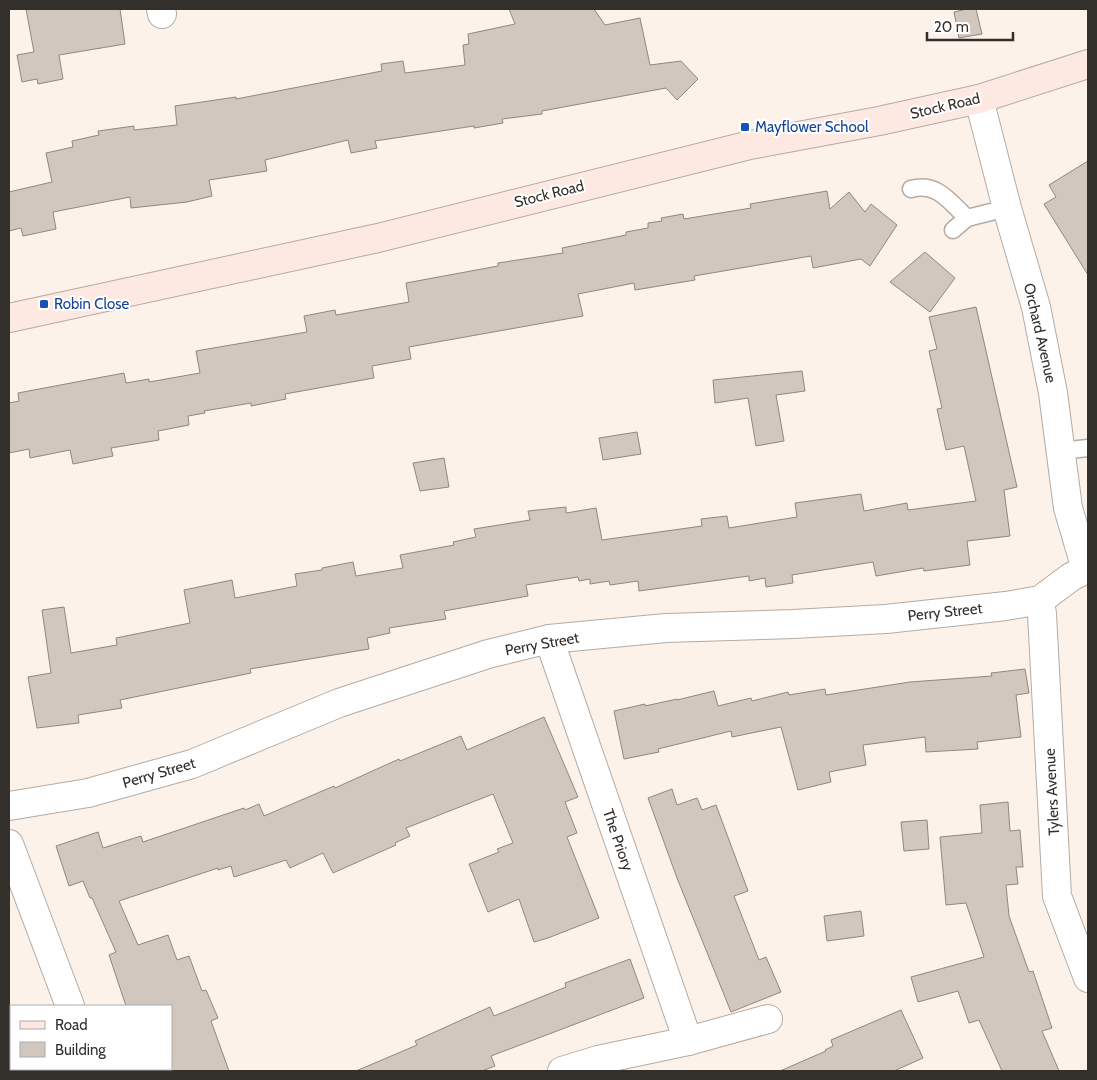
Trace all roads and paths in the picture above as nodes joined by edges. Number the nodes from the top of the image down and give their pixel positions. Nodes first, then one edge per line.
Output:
1 (1088, 64) edge
2 (979, 99) junction
3 (911, 189) dead end
4 (1007, 208) junction
5 (967, 218) junction
6 (953, 230) dead end
7 (9, 318) edge
8 (1088, 448) edge
9 (1060, 451) junction
10 (1087, 570) edge
11 (1040, 600) junction
12 (549, 639) junction
13 (9, 806) edge
14 (9, 844) edge
15 (1088, 978) edge
16 (70, 1005) edge
17 (768, 1019) dead end
18 (688, 1041) junction
19 (562, 1071) edge

1 - 2 main road, Stock Road
2 - 4 street, Orchard Avenue
2 - 7 main road, Stock Road
3 - 5 lane
4 - 5 lane
4 - 9 street, Orchard Avenue
5 - 6 lane
8 - 9 lane
9 - 10 street, Orchard Avenue
10 - 11 street, Perry Street
11 - 12 street, Perry Street
11 - 15 street, Tylers Avenue
12 - 13 street, Perry Street
12 - 18 street, The Priory
14 - 16 street
17 - 18 street
18 - 19 street

